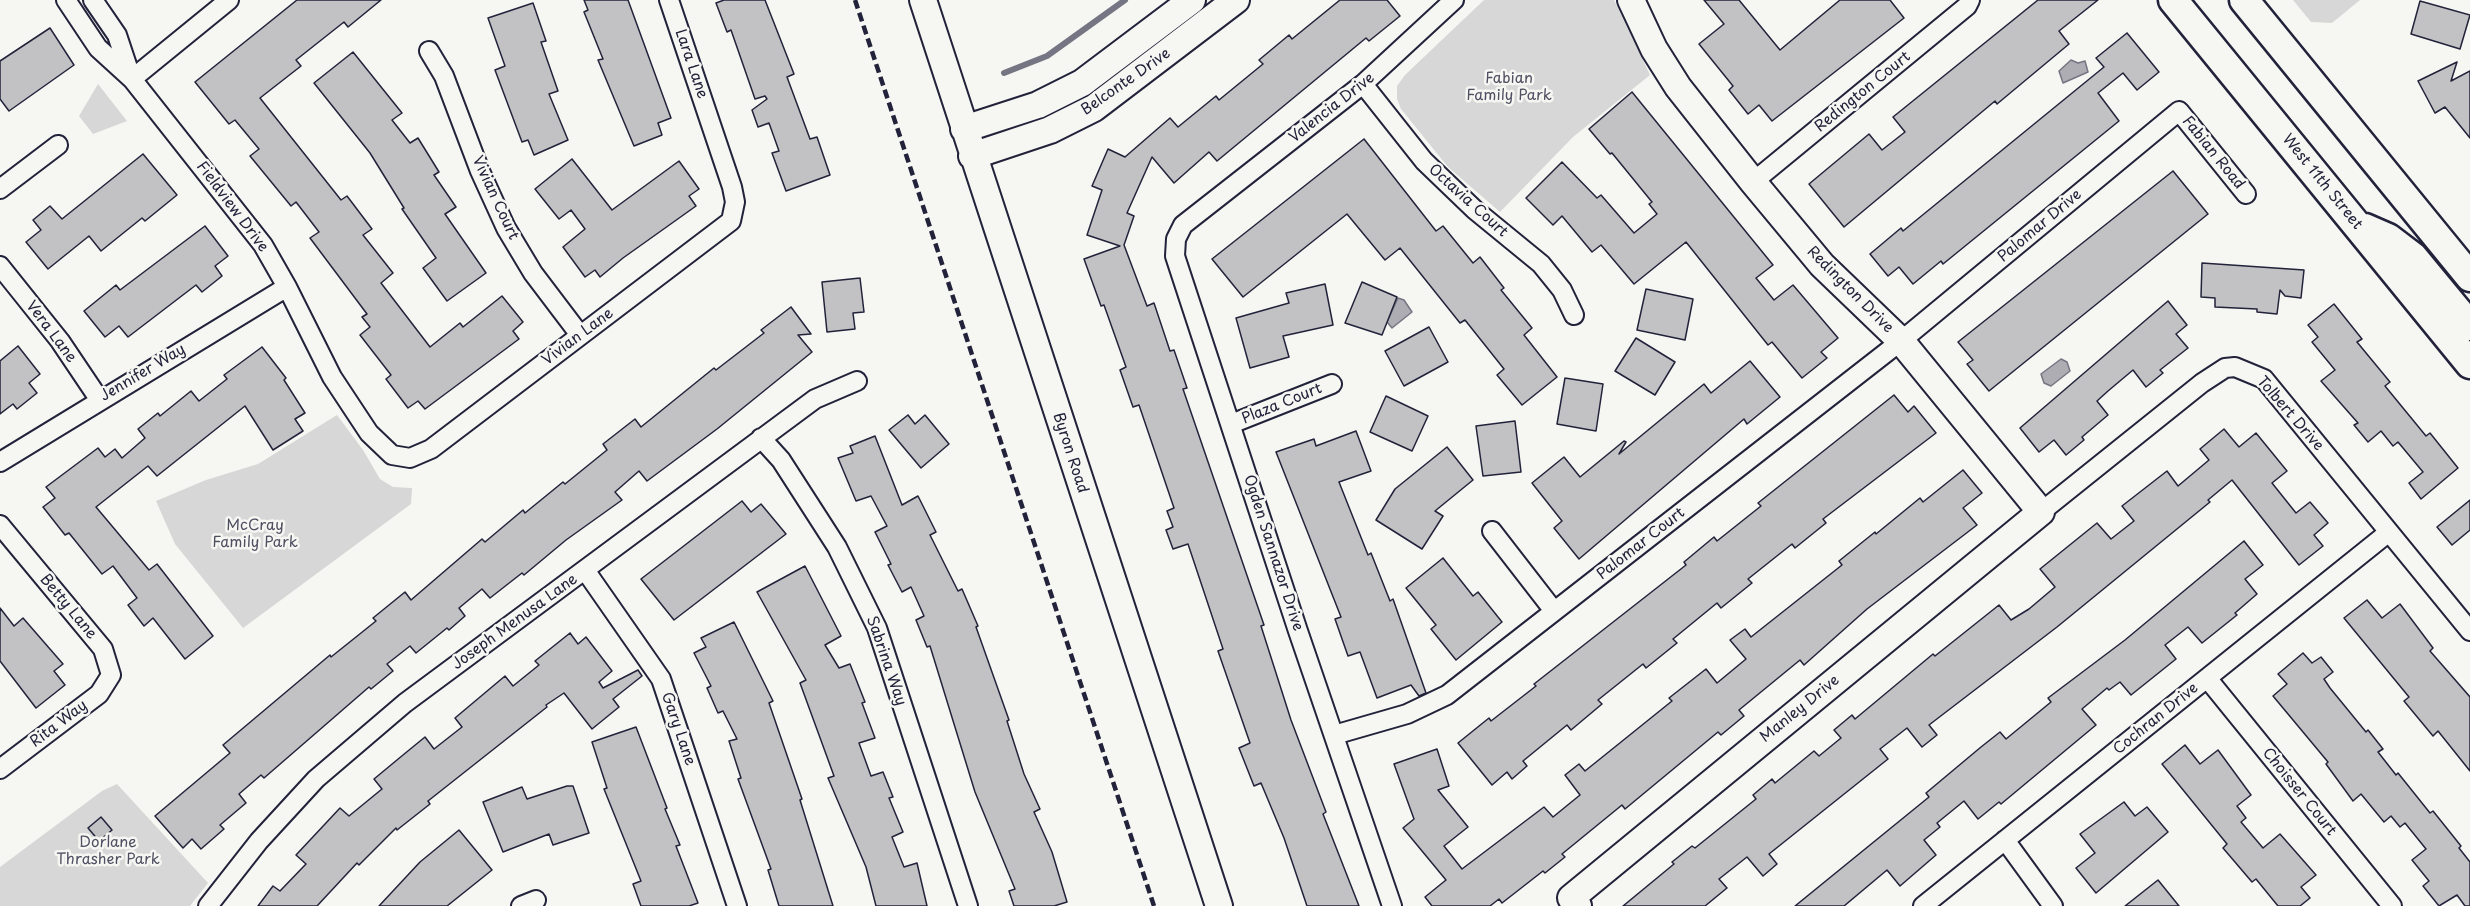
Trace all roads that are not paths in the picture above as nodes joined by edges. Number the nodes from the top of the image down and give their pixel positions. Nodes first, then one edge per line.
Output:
1 (66, 0) edge
2 (93, 0) edge
3 (229, 0) edge
4 (669, 0) edge
5 (923, 0) edge
6 (1192, 0) edge
7 (1236, 0) edge
8 (1454, 0) edge
9 (1631, 0) edge
10 (1970, 0) edge
11 (2173, 0) edge
12 (2244, 0) edge
13 (429, 51) dead end
14 (132, 78) junction
15 (1363, 84) junction
16 (2179, 111) joint
17 (712, 129) joint
18 (964, 129) junction
19 (58, 146) dead end
20 (972, 156) junction
21 (1753, 182) junction
22 (0, 189) edge
23 (2246, 194) dead end
24 (1203, 209) joint
25 (2357, 225) junction
26 (0, 266) edge
27 (2470, 277) edge
28 (287, 286) junction
29 (1574, 315) dead end
30 (2470, 326) edge
31 (580, 335) junction
32 (1901, 341) junction
33 (2470, 364) edge
34 (857, 381) dead end
35 (1332, 384) dead end
36 (99, 399) junction
37 (352, 408) joint
38 (1232, 424) junction
39 (761, 438) junction
40 (0, 462) edge
41 (2041, 512) junction
42 (0, 525) edge
43 (1492, 531) dead end
44 (2389, 532) junction
45 (585, 570) junction
46 (1554, 611) junction
47 (2470, 631) edge
48 (111, 675) joint
49 (2207, 678) junction
50 (1334, 735) junction
51 (0, 769) edge
52 (2005, 840) junction
53 (1569, 903) edge
54 (208, 906) edge
55 (737, 906) edge
56 (968, 906) edge
57 (1219, 906) edge
58 (1392, 906) edge
59 (1923, 906) edge
60 (2053, 906) edge
61 (2392, 906) edge

1 - 14 street, Fieldview Drive
2 - 14 street, Fieldview Drive
3 - 14 street
4 - 17 street, Lara Lane
5 - 18 main road, Byron Road
6 - 18 main road, Belconte Drive
7 - 20 main road, Belconte Drive
8 - 15 street, Valencia Drive
9 - 21 main road, Redington Drive
10 - 21 street, Redington Court
11 - 25 main road, West 11th Street
12 - 27 main road
13 - 31 street, Vivian Court
14 - 28 street, Fieldview Drive
15 - 24 street, Valencia Drive
15 - 29 street, Octavia Court
16 - 23 street, Fabian Road
16 - 32 street, Palomar Drive
17 - 31 street, Vivian Lane
18 - 20 main road, Byron Road
19 - 22 street
20 - 57 main road, Byron Road
21 - 32 main road, Redington Drive
24 - 38 street, Ogden Sannazor Drive
25 - 30 main road
25 - 33 main road, West 11th Street
26 - 36 street, Vera Lane
28 - 36 street, Jennifer Way
28 - 37 street, Fieldview Drive
31 - 37 street, Vivian Lane
32 - 41 main road, Redington Drive
32 - 46 street, Palomar Court
34 - 39 street, Joseph Menusa Lane
35 - 38 street, Plaza Court
36 - 40 street, Jennifer Way
38 - 50 street, Ogden Sannazor Drive
39 - 45 street, Joseph Menusa Lane
39 - 56 street, Sabrina Way
41 - 44 street, Tolbert Drive
41 - 53 main road, Manley Drive
42 - 48 street, Betty Lane
43 - 46 street
44 - 47 street, Tolbert Drive
44 - 49 street, Cochran Drive
45 - 54 street, Joseph Menusa Lane
45 - 55 street, Gary Lane
46 - 50 street, Palomar Court
48 - 51 street, Rita Way
49 - 52 street, Cochran Drive
49 - 61 street, Choisser Court
50 - 58 street, Ogden Sannazor Drive
52 - 59 street, Cochran Drive
52 - 60 street

